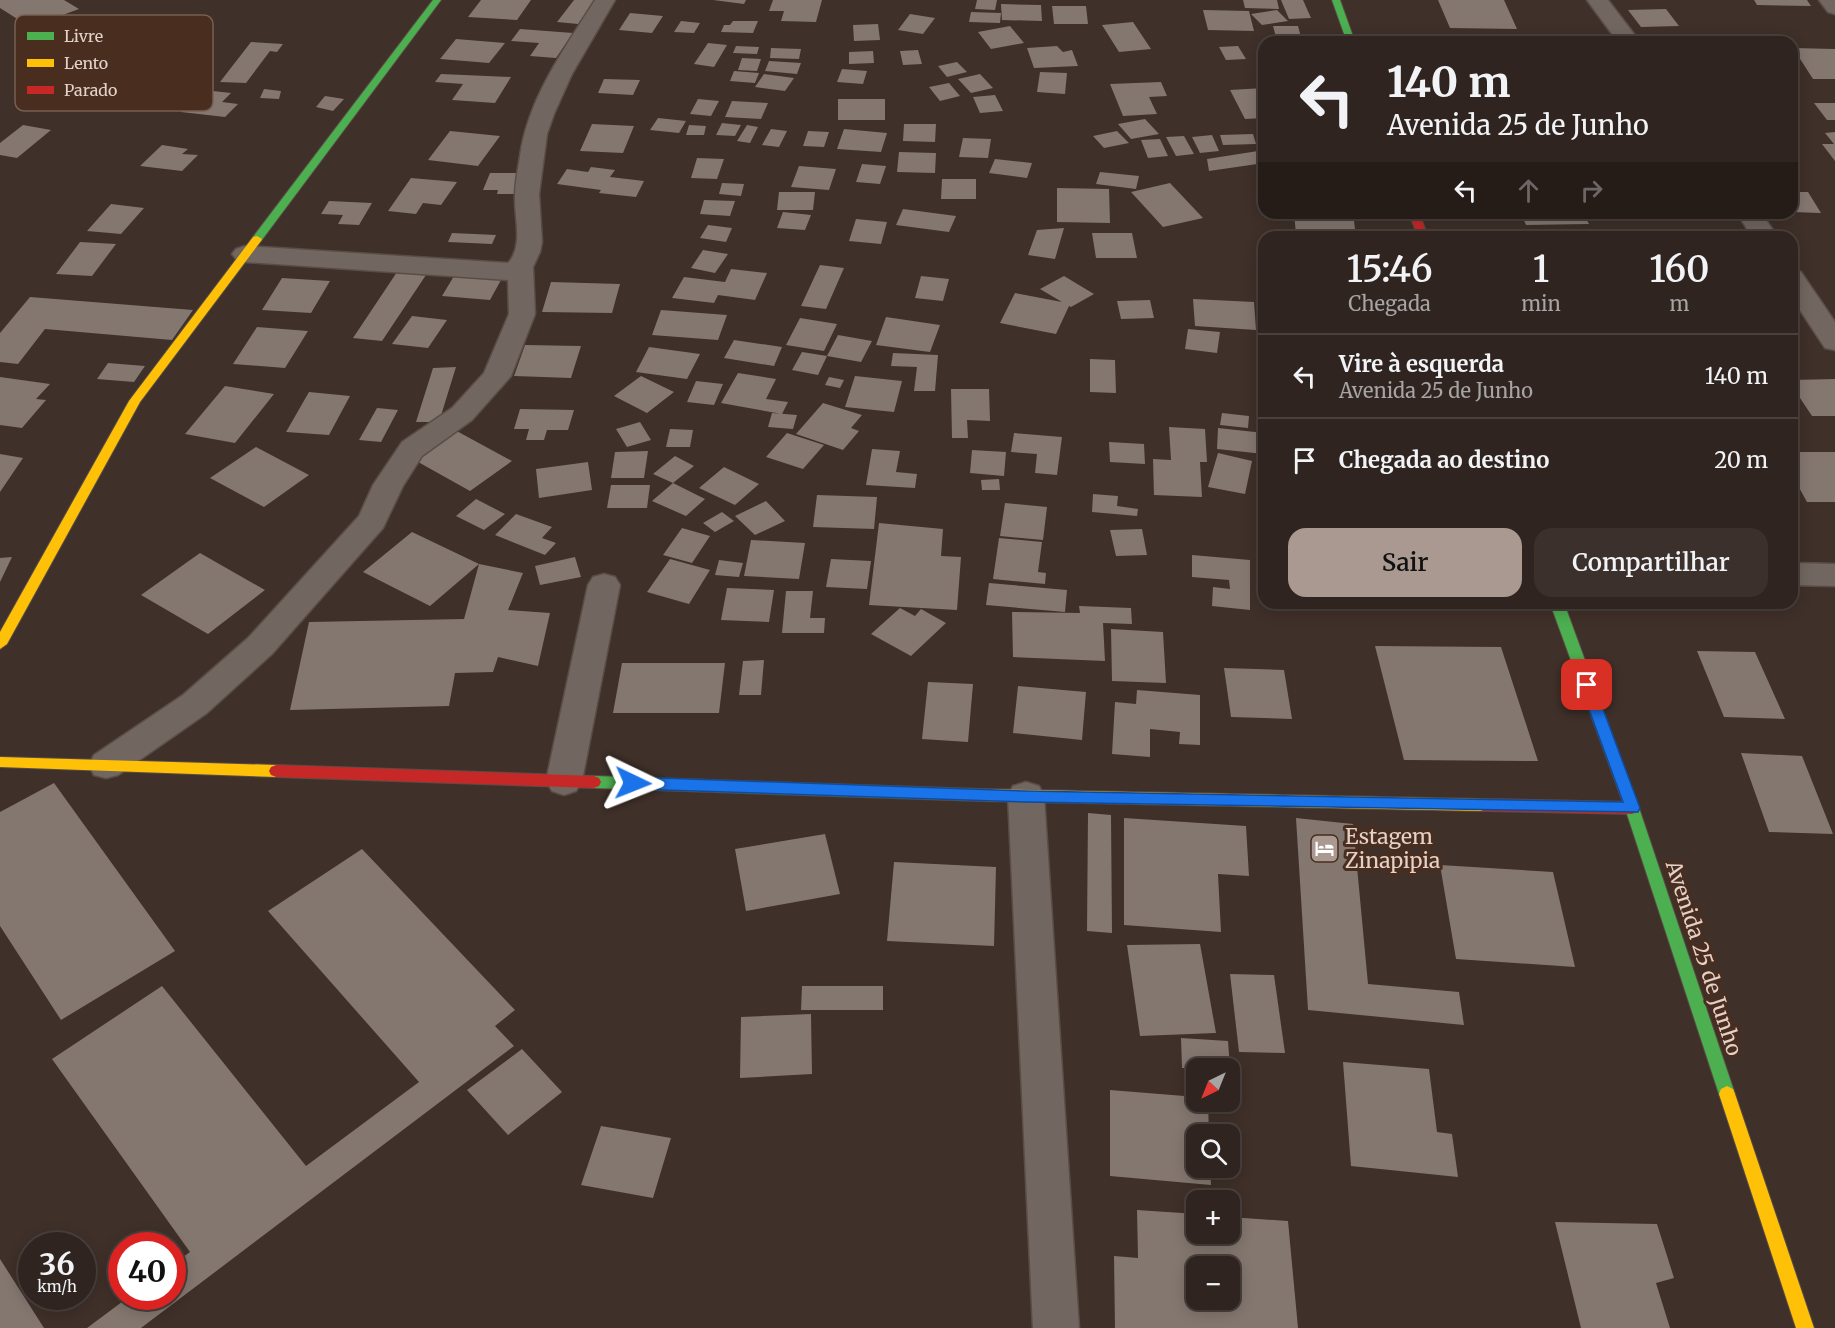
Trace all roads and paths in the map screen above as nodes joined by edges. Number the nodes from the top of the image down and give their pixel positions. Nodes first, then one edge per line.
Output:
1 (437, 0) edge
2 (605, 0) edge
3 (1336, 0) edge
4 (1597, 0) edge
5 (1829, 0) edge
6 (1835, 8) edge
7 (1349, 36) edge
8 (1624, 36) edge
9 (245, 254) junction
10 (520, 267) junction
11 (1798, 288) edge
12 (1835, 342) edge
13 (1798, 574) edge
14 (1835, 575) edge
15 (604, 585) dead end
16 (1559, 609) edge
17 (0, 644) edge
18 (0, 762) edge
19 (106, 765) junction
20 (564, 781) junction
21 (1026, 796) junction
22 (1632, 808) junction
23 (1056, 1328) edge
24 (1805, 1328) edge

1 - 9 street
2 - 10 street
3 - 7 street
4 - 8 street
5 - 6 street
9 - 10 street
9 - 17 street
10 - 19 street
11 - 12 street
13 - 14 street
15 - 20 street
16 - 22 street, Avenida 25 de Junho
18 - 19 street
19 - 20 street
20 - 21 street
21 - 22 street
21 - 23 street
22 - 24 street, Avenida 25 de Junho

